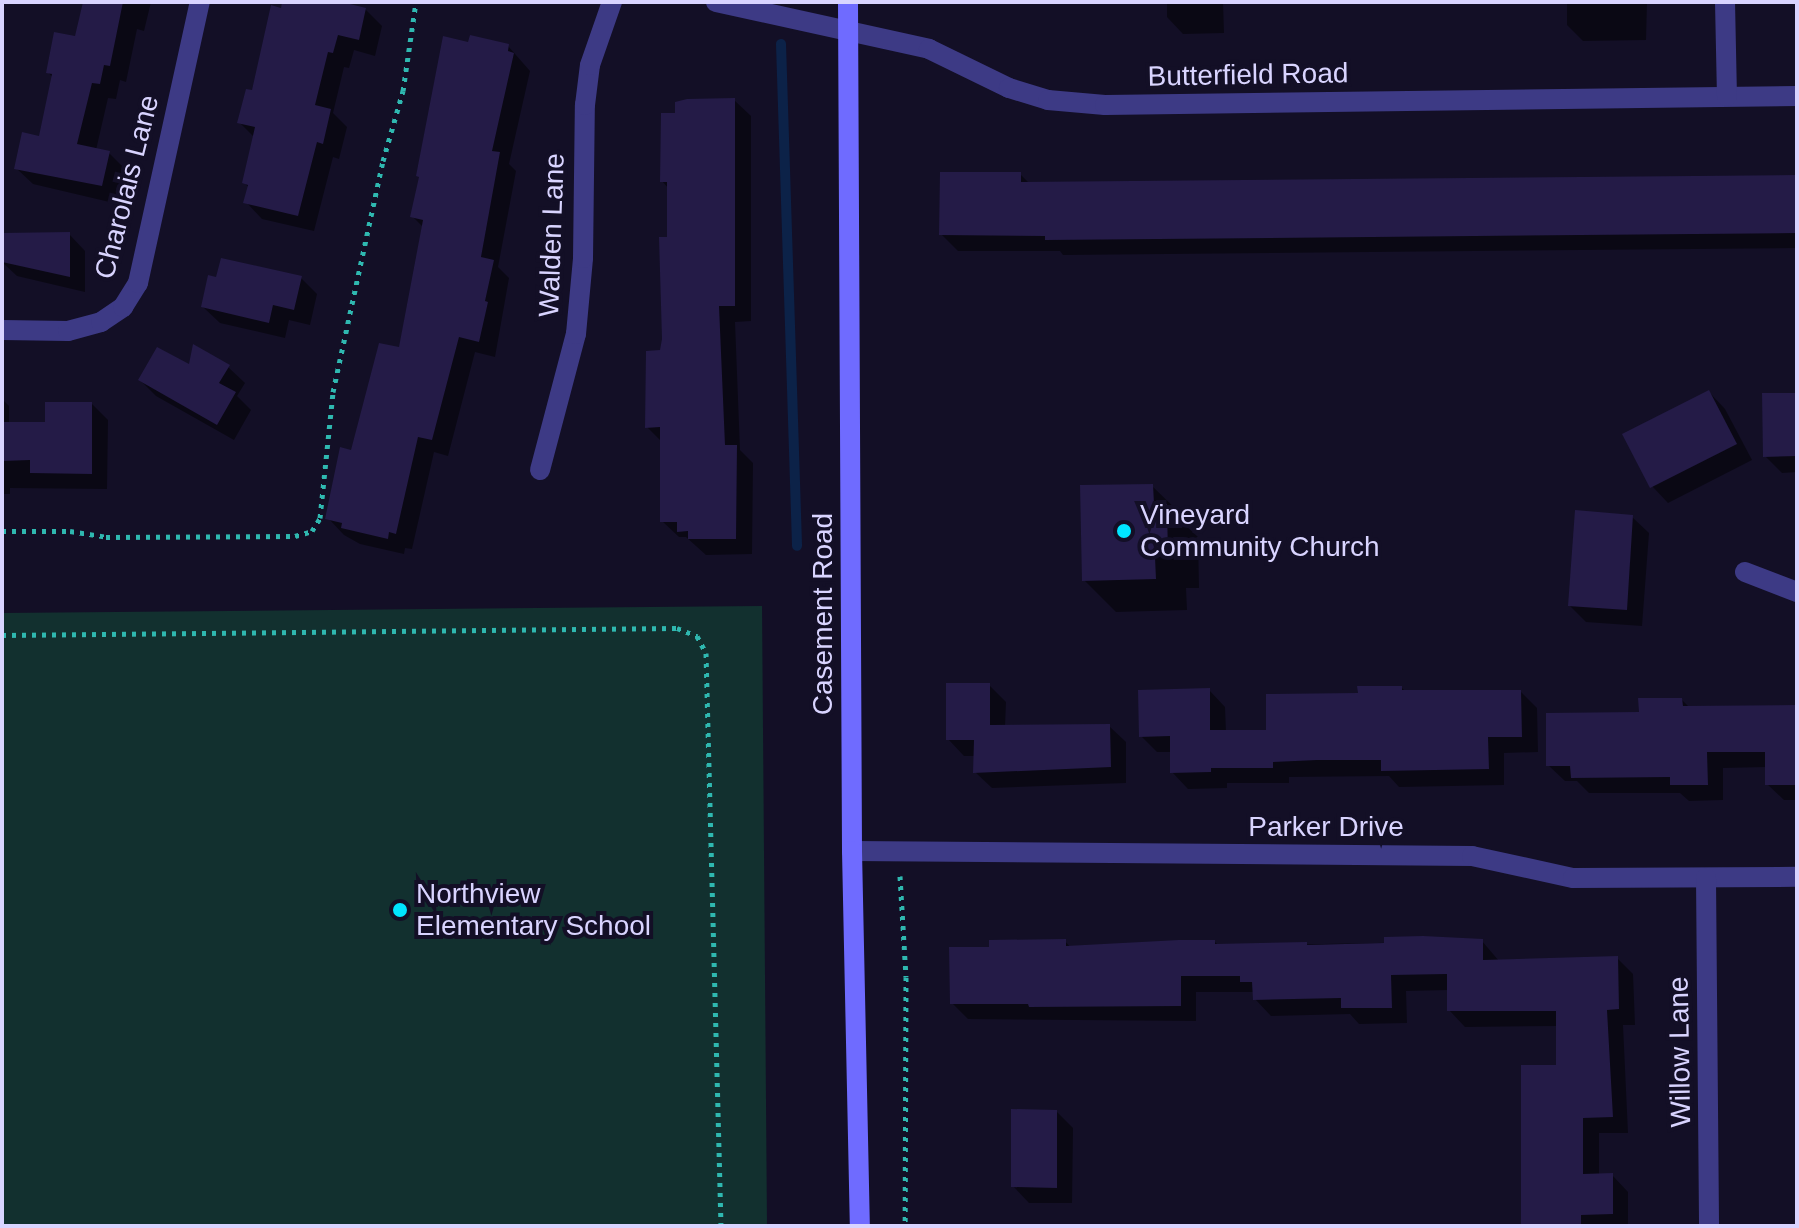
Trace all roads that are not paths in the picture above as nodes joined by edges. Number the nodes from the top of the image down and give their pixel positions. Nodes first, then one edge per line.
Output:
1 (200, 2) edge
2 (612, 2) edge
3 (716, 2) edge
4 (848, 2) edge
5 (1725, 2) edge
6 (848, 32) junction
7 (1727, 96) junction
8 (1797, 96) edge
9 (2, 330) edge
10 (540, 470) dead end
11 (1745, 572) dead end
12 (1797, 592) edge
13 (852, 851) junction
14 (1797, 877) edge
15 (1706, 878) junction
16 (860, 1226) edge
17 (1709, 1226) edge

1 - 9 street, Charolais Lane
2 - 10 street, Walden Lane
3 - 6 street, Butterfield Road
4 - 6 street, Casement Road
5 - 7 street
6 - 7 street, Butterfield Road
6 - 13 street, Casement Road
7 - 8 street, Butterfield Road
11 - 12 street
13 - 15 street, Parker Drive
13 - 16 street, Casement Road
14 - 15 street, Parker Drive
15 - 17 street, Willow Lane

